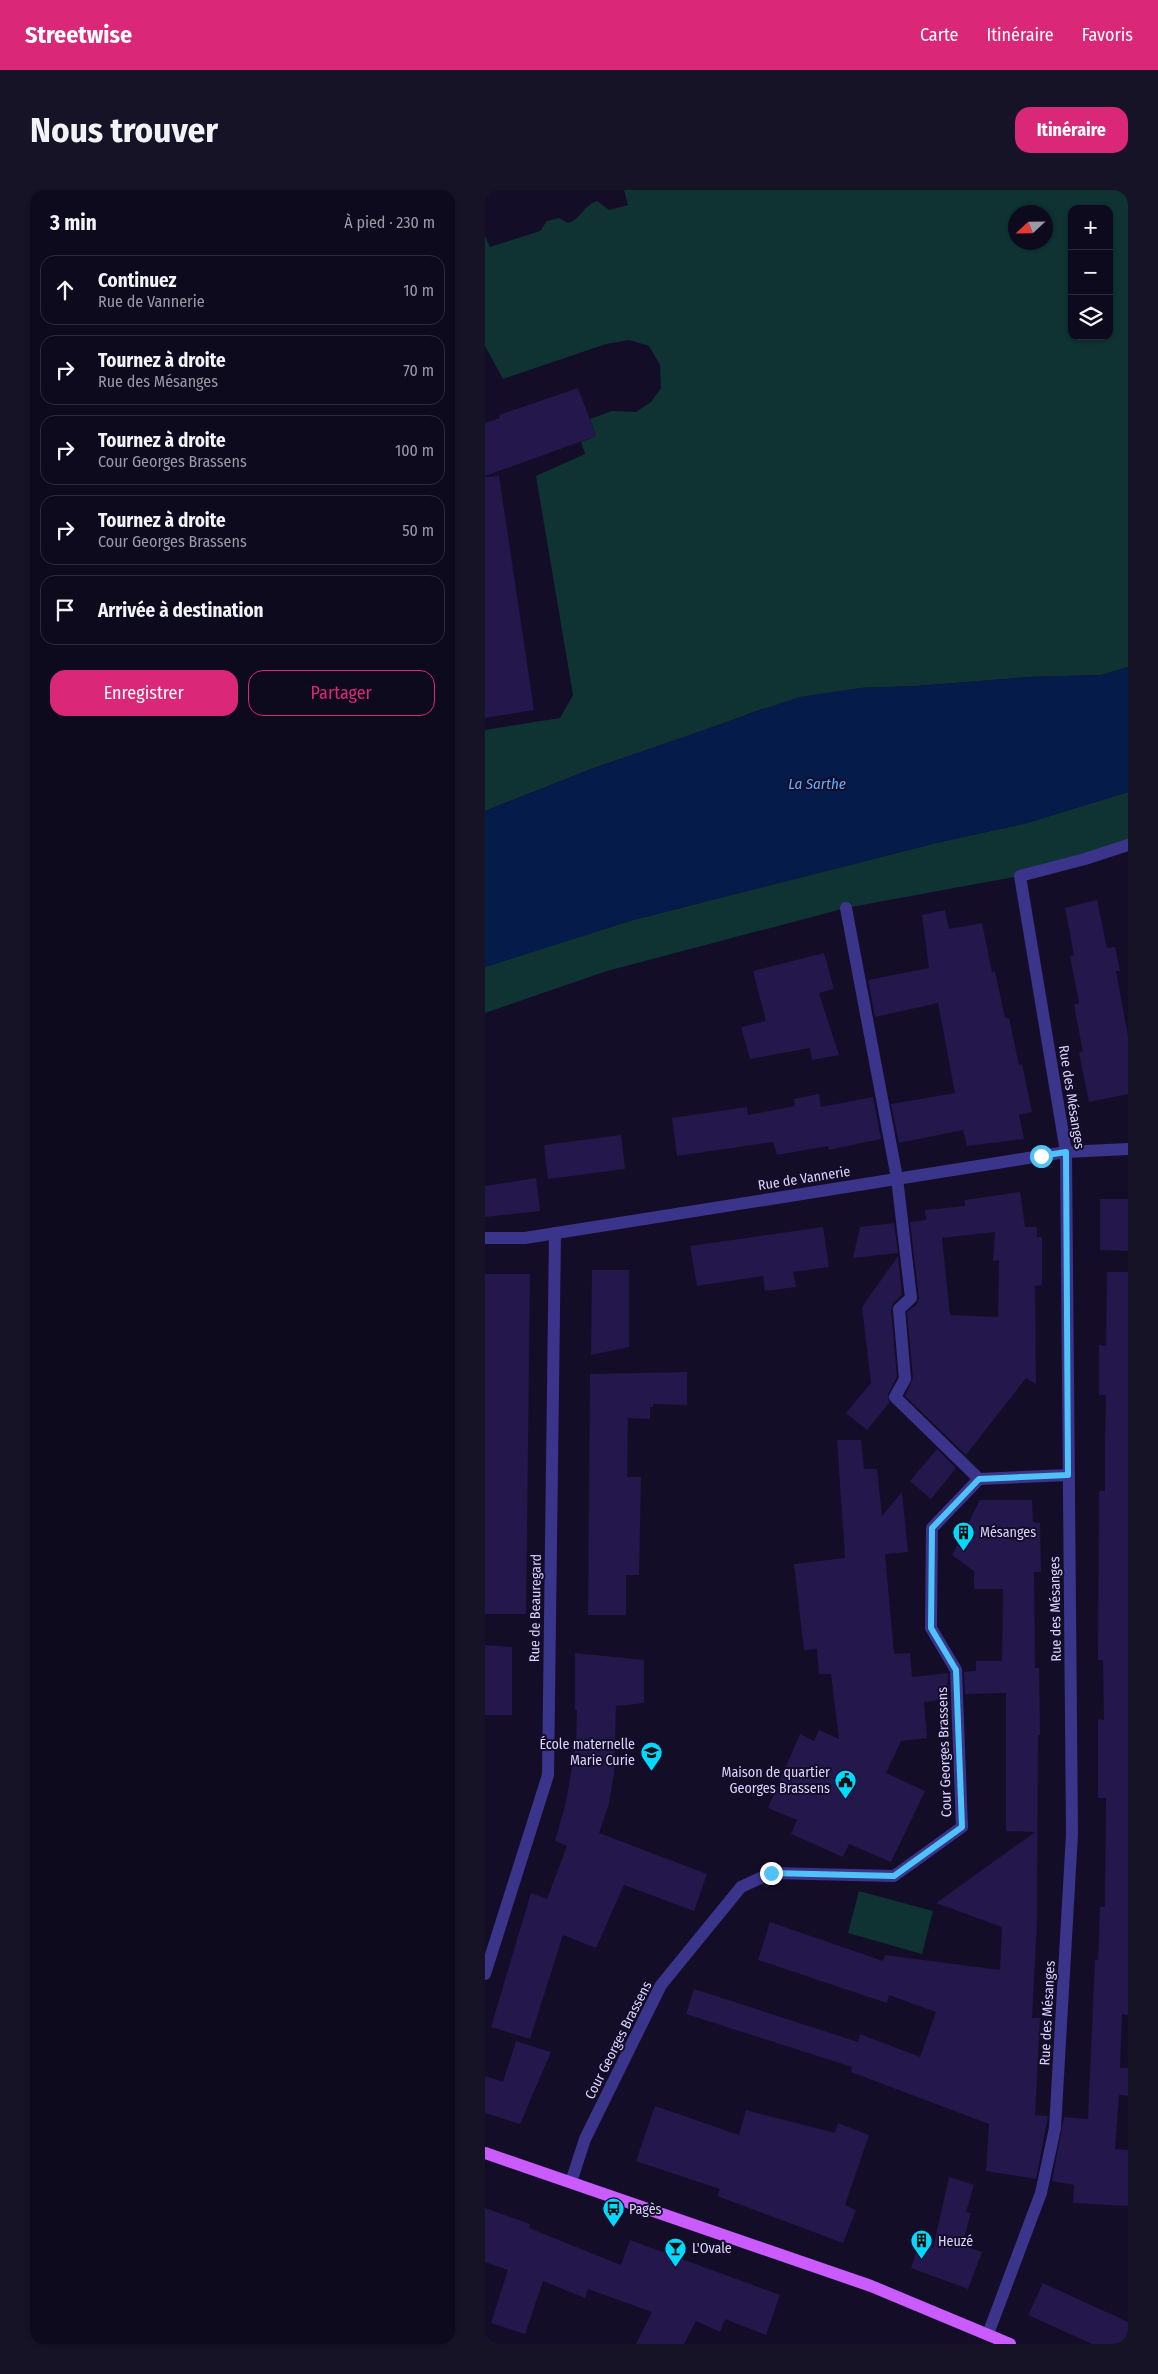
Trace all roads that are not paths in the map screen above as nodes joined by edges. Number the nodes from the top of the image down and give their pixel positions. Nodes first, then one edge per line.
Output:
1 (1128, 845) edge
2 (846, 908) dead end
3 (1128, 1149) edge
4 (1066, 1152) junction
5 (897, 1178) junction
6 (555, 1233) junction
7 (485, 1238) edge
8 (1068, 1475) junction
9 (979, 1479) junction
10 (485, 1974) edge
11 (485, 2153) edge
12 (571, 2182) junction
13 (988, 2334) junction
14 (1010, 2344) edge

1 - 4 street, Rue des Mésanges
2 - 5 street
3 - 4 street, Rue de Vannerie
4 - 5 street, Rue de Vannerie
4 - 8 street, Rue des Mésanges
5 - 6 street, Rue de Vannerie
5 - 9 street
6 - 7 street, Rue de Vannerie
6 - 10 street, Rue de Beauregard
8 - 9 street
8 - 13 street, Rue des Mésanges
9 - 12 street, Cour Georges Brassens
11 - 12 main road
12 - 13 main road
13 - 14 main road

